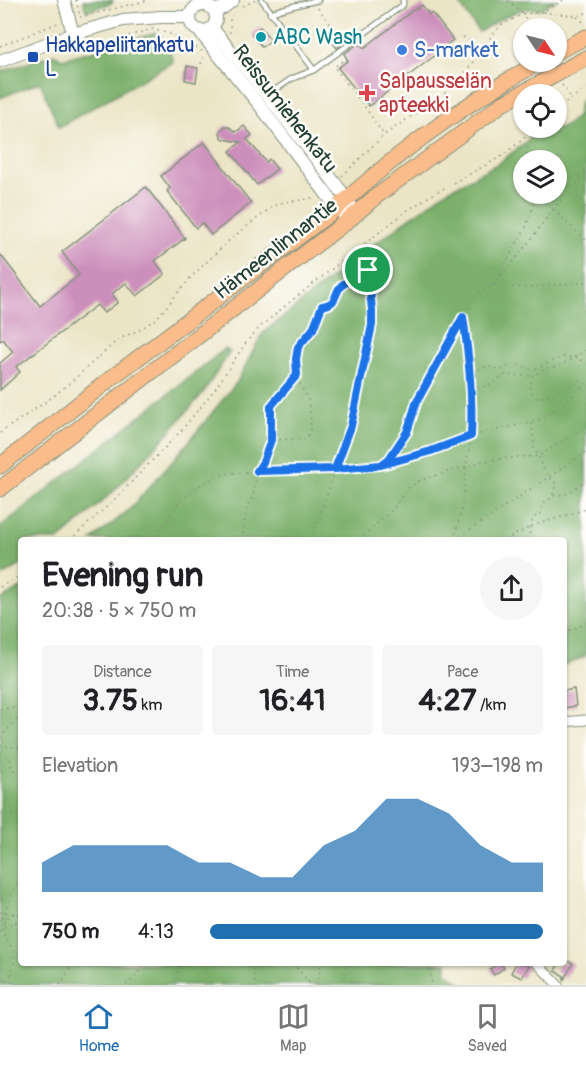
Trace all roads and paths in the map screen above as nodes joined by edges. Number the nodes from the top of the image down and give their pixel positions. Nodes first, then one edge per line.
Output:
1 (64, 0) edge
2 (76, 0) edge
3 (149, 0) edge
4 (255, 0) edge
5 (262, 0) edge
6 (404, 0) edge
7 (508, 0) edge
8 (564, 0) edge
9 (315, 1) edge
10 (237, 3) edge
11 (214, 11) junction
12 (542, 12) junction
13 (270, 13) junction
14 (586, 13) edge
15 (232, 14) dead end
16 (523, 14) junction
17 (576, 16) junction
18 (189, 17) junction
19 (525, 18) edge
20 (69, 20) junction
21 (586, 24) edge
22 (212, 28) junction
23 (199, 31) junction
24 (73, 34) junction
25 (463, 37) dead end
26 (586, 37) edge
27 (223, 41) junction
28 (0, 46) edge
29 (347, 46) junction
30 (567, 46) edge
31 (59, 48) dead end
32 (482, 48) junction
33 (346, 58) dead end
34 (586, 58) edge
35 (0, 61) edge
36 (201, 64) dead end
37 (314, 70) junction
38 (522, 72) edge
39 (559, 80) dead end
40 (586, 88) edge
41 (263, 99) junction
42 (572, 99) junction
43 (567, 102) edge
44 (384, 135) junction
45 (524, 138) edge
46 (586, 172) edge
47 (580, 179) junction
48 (567, 180) edge
49 (335, 182) junction
50 (324, 191) junction
51 (342, 203) junction
52 (533, 204) edge
53 (547, 204) edge
54 (586, 208) edge
55 (553, 209) junction
56 (351, 218) junction
57 (586, 240) edge
58 (365, 245) junction
59 (368, 270) junction
60 (586, 282) edge
61 (493, 285) junction
62 (463, 317) junction
63 (586, 350) edge
64 (571, 358) junction
65 (586, 363) edge
66 (297, 375) junction
67 (532, 376) junction
68 (470, 379) junction
69 (586, 379) edge
70 (586, 382) edge
71 (472, 391) junction
72 (532, 422) junction
73 (586, 426) edge
74 (0, 433) edge
75 (471, 436) junction
76 (271, 440) junction
77 (586, 452) edge
78 (539, 456) junction
79 (381, 465) junction
80 (0, 466) edge
81 (466, 466) junction
82 (335, 469) junction
83 (257, 471) junction
84 (549, 477) junction
85 (586, 481) edge
86 (0, 489) edge
87 (552, 497) junction
88 (586, 509) edge
89 (532, 526) junction
90 (73, 537) edge
91 (156, 537) edge
92 (242, 537) edge
93 (312, 537) edge
94 (362, 537) edge
95 (456, 537) edge
96 (459, 537) edge
97 (511, 537) edge
98 (529, 537) edge
99 (18, 577) edge
100 (0, 587) edge
101 (586, 623) edge
102 (567, 632) edge
103 (18, 707) edge
104 (0, 709) edge
105 (18, 718) edge
106 (586, 720) edge
107 (567, 723) edge
108 (0, 738) edge
109 (0, 746) edge
110 (18, 748) edge
111 (0, 753) edge
112 (18, 772) edge
113 (0, 814) edge
114 (18, 815) edge
115 (18, 882) edge
116 (0, 912) edge
117 (5, 912) junction
118 (14, 914) junction
119 (18, 914) edge
120 (18, 921) edge
121 (3, 922) junction
122 (3, 927) junction
123 (0, 931) edge
124 (71, 966) edge
125 (143, 966) edge
126 (179, 966) edge
127 (206, 966) edge
128 (252, 966) edge
129 (295, 966) edge
130 (320, 966) edge
131 (346, 966) edge
132 (429, 966) edge
133 (540, 966) edge
134 (0, 977) edge
135 (9, 981) junction
136 (18, 985) edge
137 (60, 985) edge
138 (126, 985) edge
139 (175, 985) edge
140 (203, 985) edge
141 (255, 985) edge
142 (310, 985) edge
143 (317, 985) edge
144 (343, 985) edge
145 (432, 985) edge
146 (558, 985) edge

1 - 20 street
2 - 3 path
4 - 10 path
5 - 13 lane
6 - 29 lane
7 - 16 path
8 - 12 path
9 - 13 lane
9 - 29 path
10 - 11 street
11 - 18 street
11 - 22 street
12 - 16 path
12 - 17 path
13 - 37 lane
14 - 17 path
15 - 27 path
16 - 19 path
16 - 32 path
17 - 21 path
18 - 23 street
18 - 24 street
20 - 24 street
20 - 28 path
22 - 23 street
22 - 27 street, Reissumiehenkatu
23 - 41 street, Reissumiehenkatu
24 - 35 street
25 - 32 path
26 - 30 main road
27 - 41 street, Reissumiehenkatu
29 - 37 lane
31 - 36 path
32 - 44 path
33 - 44 path
34 - 56 main road, Hämeenlinnantie
37 - 41 lane
38 - 51 main road, Hämeenlinnantie
39 - 42 path
40 - 42 path
41 - 49 street, Reissumiehenkatu
41 - 50 street, Reissumiehenkatu
42 - 43 path
44 - 49 path
45 - 58 path
46 - 47 path
46 - 48 path
47 - 54 path
47 - 55 path
49 - 51 street, Reissumiehenkatu
50 - 51 street, Reissumiehenkatu
50 - 74 path
51 - 56 street, Reissumiehenkatu
51 - 80 main road, Hämeenlinnantie
52 - 61 path
53 - 55 path
55 - 57 path
55 - 61 path
56 - 86 main road, Hämeenlinnantie
58 - 59 path
58 - 90 path
59 - 66 path
59 - 82 path
60 - 61 path
61 - 62 path
62 - 68 path
62 - 79 path
63 - 64 path
64 - 65 path
64 - 67 path
64 - 68 path
66 - 76 path
66 - 76 path
67 - 69 path
67 - 71 path
68 - 71 path
70 - 72 path
71 - 75 path
72 - 75 path
72 - 78 path
73 - 78 path
75 - 79 path
75 - 81 path
76 - 83 path
77 - 84 path
78 - 81 path
78 - 84 path
79 - 82 path
81 - 94 path
81 - 95 path
82 - 83 path
82 - 93 path
83 - 91 path
83 - 92 path
84 - 87 path
84 - 96 path
85 - 87 path
87 - 89 path
88 - 89 path
89 - 97 path
89 - 98 path
99 - 100 path
101 - 102 path
103 - 104 path
105 - 108 path
106 - 107 street
109 - 110 path
111 - 112 path
113 - 114 path
115 - 117 path
116 - 117 path
117 - 118 path
117 - 121 path
118 - 119 path
118 - 121 path
120 - 122 path
121 - 122 path
122 - 123 path
122 - 135 path
124 - 137 path
125 - 138 path
126 - 139 path
127 - 140 path
128 - 141 path
129 - 142 path
130 - 143 path
131 - 144 path
132 - 145 path
133 - 146 street
134 - 135 path
135 - 136 path

